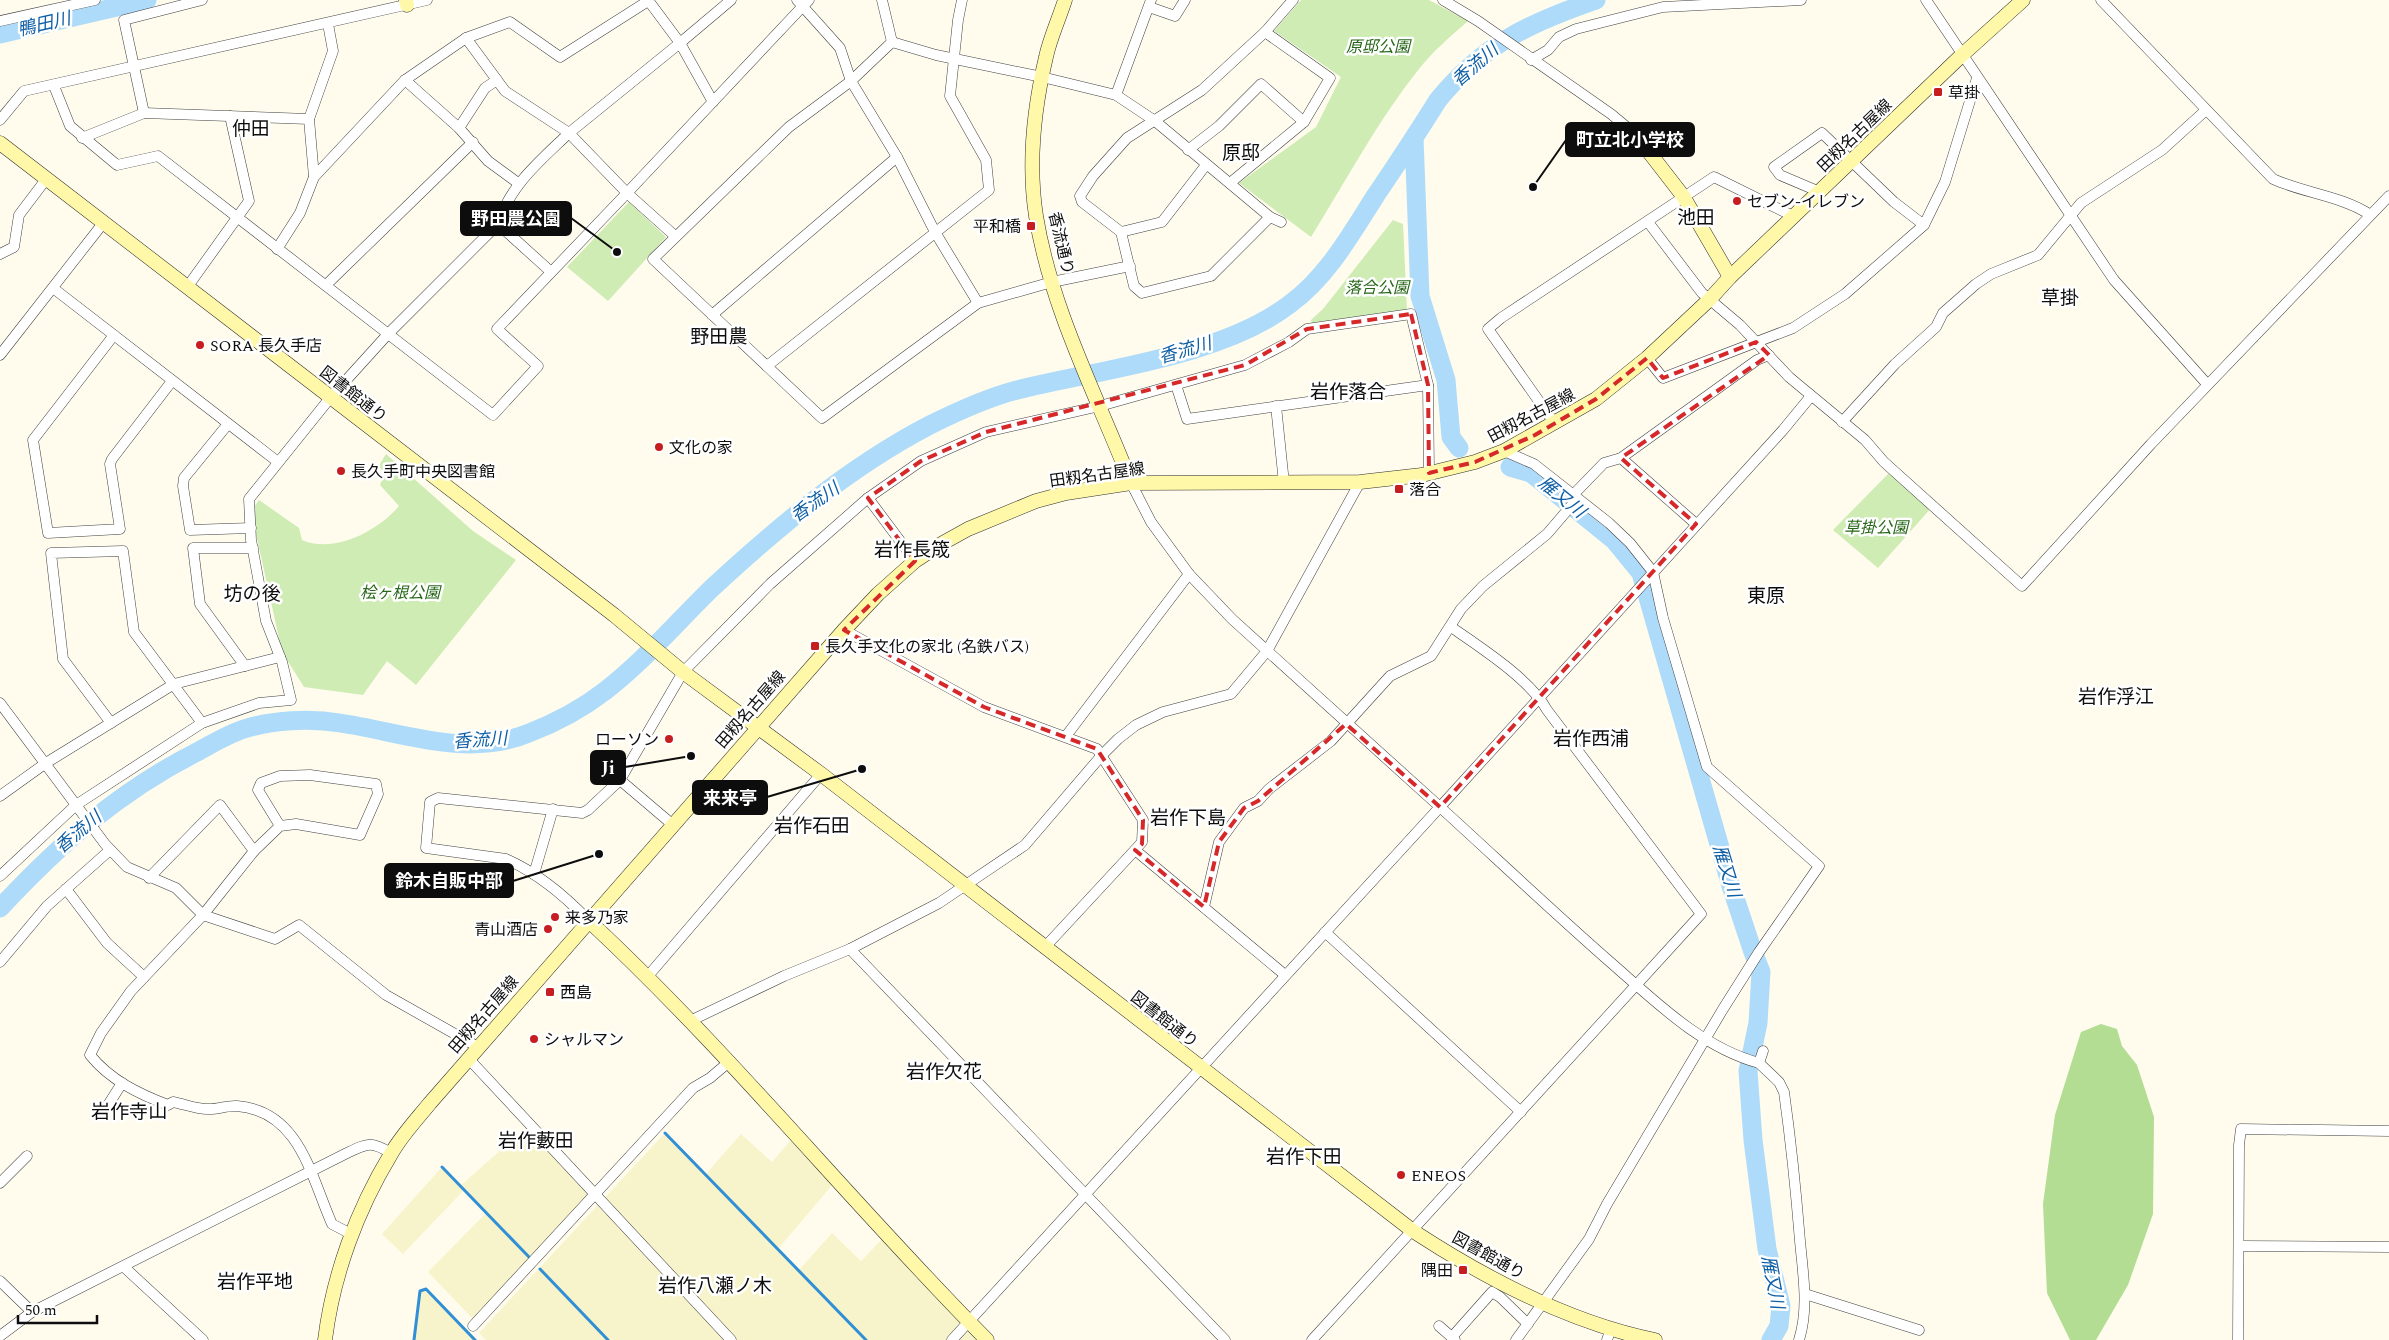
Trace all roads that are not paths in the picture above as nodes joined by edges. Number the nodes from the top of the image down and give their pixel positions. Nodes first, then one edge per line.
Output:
1 (95, 0) edge
2 (202, 0) edge
3 (427, 0) edge
4 (730, 0) edge
5 (882, 0) edge
6 (962, 0) edge
7 (1065, 0) edge
8 (1186, 0) edge
9 (1293, 0) edge
10 (1445, 0) edge
11 (1801, 0) edge
12 (1926, 0) edge
13 (2023, 0) edge
14 (2101, 0) edge
15 (648, 1) edge
16 (406, 2) edge
17 (803, 2) edge
18 (63, 4) edge
19 (1150, 4) edge
20 (0, 21) edge
21 (328, 24) junction
22 (1265, 32) junction
23 (466, 38) junction
24 (892, 42) junction
25 (680, 44) junction
26 (1962, 55) junction
27 (1527, 57) junction
28 (955, 59) junction
29 (134, 68) junction
30 (1042, 76) junction
31 (1977, 78) junction
32 (405, 80) junction
33 (498, 80) junction
34 (851, 82) junction
35 (54, 86) junction
36 (1116, 95) junction
37 (712, 102) junction
38 (2206, 110) junction
39 (144, 114) junction
40 (230, 116) junction
41 (0, 120) edge
42 (309, 120) junction
43 (1156, 121) junction
44 (1304, 122) junction
45 (459, 128) junction
46 (569, 133) junction
47 (1635, 134) joint
48 (82, 138) junction
49 (473, 142) junction
50 (0, 143) edge
51 (1188, 150) junction
52 (897, 158) junction
53 (1853, 161) junction
54 (1206, 165) junction
55 (314, 177) junction
56 (47, 178) junction
57 (518, 183) junction
58 (1230, 183) junction
59 (1820, 192) junction
60 (627, 193) junction
61 (1683, 196) junction
62 (2389, 196) edge
63 (2070, 214) junction
64 (2369, 214) junction
65 (1795, 216) junction
66 (1270, 217) junction
67 (238, 218) junction
68 (104, 222) junction
69 (1281, 222) dead end
70 (1648, 222) junction
71 (498, 224) junction
72 (1924, 225) junction
73 (935, 232) junction
74 (1121, 232) junction
75 (675, 236) junction
76 (277, 249) junction
77 (0, 254) edge
78 (1130, 266) junction
79 (550, 271) junction
80 (1730, 276) junction
81 (1052, 282) junction
82 (326, 285) junction
83 (188, 286) junction
84 (53, 288) junction
85 (1710, 299) junction
86 (978, 303) junction
87 (712, 315) junction
88 (388, 334) junction
89 (114, 335) junction
90 (1756, 342) junction
91 (0, 355) edge
92 (1769, 355) junction
93 (1647, 358) junction
94 (767, 366) junction
95 (172, 381) junction
96 (2207, 384) junction
97 (1176, 385) junction
98 (1428, 385) junction
99 (1811, 396) junction
100 (330, 398) junction
101 (1099, 402) junction
102 (1276, 406) junction
103 (1842, 422) junction
104 (228, 424) junction
105 (1555, 424) junction
106 (1504, 451) junction
107 (1621, 458) junction
108 (278, 462) junction
109 (1429, 473) junction
110 (1360, 482) junction
111 (1131, 483) junction
112 (1284, 483) junction
113 (868, 498) junction
114 (1575, 498) junction
115 (1696, 524) junction
116 (251, 528) junction
117 (253, 548) junction
118 (915, 561) junction
119 (1653, 572) junction
120 (1189, 574) junction
121 (1451, 627) junction
122 (844, 630) junction
123 (1267, 651) junction
124 (280, 658) junction
125 (245, 666) junction
126 (683, 672) junction
127 (174, 684) junction
128 (1540, 696) junction
129 (0, 703) edge
130 (111, 723) junction
131 (202, 723) junction
132 (1346, 724) junction
133 (757, 727) junction
134 (1066, 736) junction
135 (1102, 755) junction
136 (46, 763) junction
137 (821, 774) junction
138 (620, 780) junction
139 (0, 796) edge
140 (1440, 807) junction
141 (78, 808) junction
142 (553, 809) junction
143 (673, 825) junction
144 (280, 826) junction
145 (108, 847) junction
146 (1135, 850) junction
147 (254, 851) junction
148 (534, 874) junction
149 (0, 876) edge
150 (149, 878) junction
151 (963, 885) junction
152 (66, 889) junction
153 (1204, 907) junction
154 (203, 915) junction
155 (588, 920) junction
156 (1325, 932) junction
157 (1045, 946) junction
158 (850, 949) junction
159 (0, 962) edge
160 (1285, 975) junction
161 (648, 976) junction
162 (144, 977) junction
163 (1637, 985) junction
164 (690, 1021) junction
165 (1705, 1038) junction
166 (478, 1047) junction
167 (1763, 1051) dead end
168 (468, 1058) junction
169 (730, 1061) junction
170 (1758, 1062) junction
171 (1199, 1068) junction
172 (122, 1083) junction
173 (1522, 1112) junction
174 (103, 1113) dead end
175 (2389, 1131) edge
176 (391, 1153) junction
177 (27, 1156) dead end
178 (311, 1171) junction
179 (0, 1183) edge
180 (595, 1193) junction
181 (1085, 1194) junction
182 (1413, 1231) junction
183 (351, 1234) junction
184 (2240, 1246) junction
185 (2389, 1247) edge
186 (124, 1267) junction
187 (0, 1281) edge
188 (1805, 1294) junction
189 (1544, 1303) junction
190 (32, 1312) junction
191 (969, 1322) junction
192 (1528, 1324) junction
193 (473, 1326) dead end
194 (1439, 1326) dead end
195 (1919, 1330) dead end
196 (1609, 1334) edge
197 (0, 1336) edge
198 (1453, 1339) edge
199 (203, 1340) edge
200 (325, 1340) edge
201 (731, 1340) edge
202 (952, 1340) edge
203 (987, 1340) edge
204 (1225, 1340) edge
205 (1312, 1340) edge
206 (1516, 1340) edge
207 (1655, 1340) edge
208 (1799, 1340) edge
209 (2238, 1340) edge

1 - 18 street
2 - 29 street
3 - 16 street
4 - 25 street
5 - 24 street
6 - 28 street
7 - 30 street, 香流通り
8 - 19 street
9 - 22 street
10 - 27 street
11 - 27 street
12 - 26 street
13 - 26 street, 田籾名古屋線
14 - 38 street
15 - 23 street
15 - 25 street
16 - 21 street
17 - 34 street
17 - 37 street
18 - 20 street
19 - 36 street
21 - 29 street
21 - 42 street
22 - 43 street
22 - 44 street
23 - 32 street
23 - 33 street
24 - 28 street
24 - 34 street
25 - 37 street
25 - 46 street
26 - 31 street
26 - 53 street, 田籾名古屋線
27 - 47 street
28 - 30 street
28 - 73 street
29 - 35 street
29 - 39 street
30 - 36 street
30 - 81 street, 香流通り
31 - 63 street
31 - 72 street
32 - 45 street
32 - 55 street
33 - 45 street
33 - 46 street
34 - 52 street
34 - 75 street
35 - 41 street
35 - 48 street
36 - 43 street
37 - 60 street
38 - 63 street
38 - 64 street
39 - 40 street
39 - 48 street
40 - 42 street
40 - 67 street
42 - 55 street
43 - 51 street
43 - 74 street
44 - 51 street
44 - 58 street
45 - 49 street
46 - 57 street
46 - 60 street
47 - 61 street
48 - 67 street
49 - 57 street
49 - 82 street
50 - 56 street, 図書館通り
51 - 54 street
52 - 73 street
52 - 87 street
53 - 59 street, 田籾名古屋線
53 - 59 street
53 - 72 street
54 - 58 street
54 - 74 street
55 - 76 street
56 - 68 street, 図書館通り
56 - 77 street
57 - 71 street
58 - 66 street
59 - 65 street, 田籾名古屋線
60 - 75 street
60 - 79 street
61 - 65 street
61 - 70 street
61 - 80 street
62 - 64 street
63 - 96 street
63 - 103 street
64 - 96 street
65 - 80 street, 田籾名古屋線
66 - 69 street
66 - 78 street
67 - 76 street
67 - 83 street
68 - 83 street, 図書館通り
68 - 84 street
70 - 85 street
70 - 105 street
71 - 79 street
71 - 88 street
72 - 90 street
73 - 86 street
73 - 94 street
74 - 78 street
75 - 87 street
76 - 82 street
78 - 81 street
79 - 88 street
80 - 85 street, 田籾名古屋線
81 - 86 street
81 - 101 street, 香流通り
82 - 88 street
83 - 100 street, 図書館通り
84 - 89 street
84 - 91 street
85 - 90 street
85 - 93 street, 田籾名古屋線
86 - 94 street
87 - 94 street
88 - 100 street
89 - 95 street
89 - 95 street
90 - 92 street
90 - 93 street
92 - 99 street
92 - 107 street
93 - 105 street, 田籾名古屋線
95 - 104 street
96 - 103 street
97 - 98 street
97 - 101 street
97 - 102 street
98 - 102 street
98 - 109 street
99 - 103 street
99 - 115 street
100 - 108 street
100 - 126 street, 図書館通り
101 - 111 street, 香流通り
101 - 113 street
102 - 112 street
104 - 108 street
104 - 116 street
105 - 106 street, 田籾名古屋線
106 - 109 street, 田籾名古屋線
106 - 114 street
107 - 114 street
107 - 115 street
108 - 116 street
109 - 110 street, 田籾名古屋線
110 - 112 street, 田籾名古屋線
110 - 123 street
111 - 112 street, 田籾名古屋線
111 - 118 street, 田籾名古屋線
111 - 120 street
113 - 118 street
113 - 126 street
114 - 119 street
114 - 121 street
115 - 119 street
116 - 117 street
117 - 124 street
117 - 125 street
118 - 122 street, 田籾名古屋線
119 - 128 street
119 - 165 street
120 - 123 street
120 - 134 street
121 - 128 street
121 - 132 street
122 - 133 street, 田籾名古屋線
122 - 134 street
123 - 132 street
123 - 135 street
124 - 125 street
124 - 131 street
125 - 127 street
126 - 133 street, 図書館通り
126 - 138 street
127 - 130 street
127 - 130 street
127 - 131 street
128 - 140 street
128 - 163 street
129 - 136 street
130 - 136 street
131 - 141 street
132 - 140 street
132 - 153 street
133 - 137 street, 図書館通り
133 - 143 street, 田籾名古屋線
134 - 135 street
135 - 146 street
135 - 151 street
136 - 139 street
136 - 141 street
137 - 151 street, 図書館通り
137 - 161 street
138 - 142 street
138 - 143 street
140 - 156 street
140 - 163 street
141 - 145 street
141 - 149 street
142 - 148 street
142 - 148 street
143 - 155 street, 田籾名古屋線
144 - 144 street
144 - 147 street
145 - 150 street
145 - 152 street
146 - 153 street
146 - 157 street
147 - 150 street
147 - 154 street
148 - 155 street
150 - 154 street
151 - 157 street, 図書館通り
151 - 158 street
152 - 159 street
152 - 162 street
153 - 160 street
154 - 162 street
154 - 166 street
155 - 161 street
155 - 166 street, 田籾名古屋線
156 - 160 street
156 - 173 street
157 - 171 street, 図書館通り
158 - 164 street
158 - 181 street
160 - 171 street
161 - 164 street
162 - 172 street
163 - 165 street
163 - 173 street
164 - 169 street
165 - 170 street
165 - 189 street
166 - 168 street, 田籾名古屋線
167 - 170 street
168 - 176 street, 田籾名古屋線
168 - 180 street
169 - 180 street
169 - 191 street
170 - 188 street
171 - 181 street
171 - 182 street, 図書館通り
172 - 174 street
172 - 178 street
173 - 182 street
175 - 184 street
176 - 178 street
176 - 183 street, 田籾名古屋線
177 - 179 street
178 - 183 street
178 - 186 street
180 - 193 street
180 - 201 street
181 - 191 street
181 - 204 street
182 - 189 street, 図書館通り
182 - 205 street
183 - 200 street, 田籾名古屋線
184 - 185 street
184 - 209 street
186 - 190 street
186 - 199 street
187 - 190 street
188 - 195 street
188 - 208 street
189 - 192 street
189 - 196 street, 図書館通り
190 - 197 street
191 - 202 street
191 - 203 street
192 - 198 street
192 - 206 street
194 - 198 street
196 - 207 street, 図書館通り

